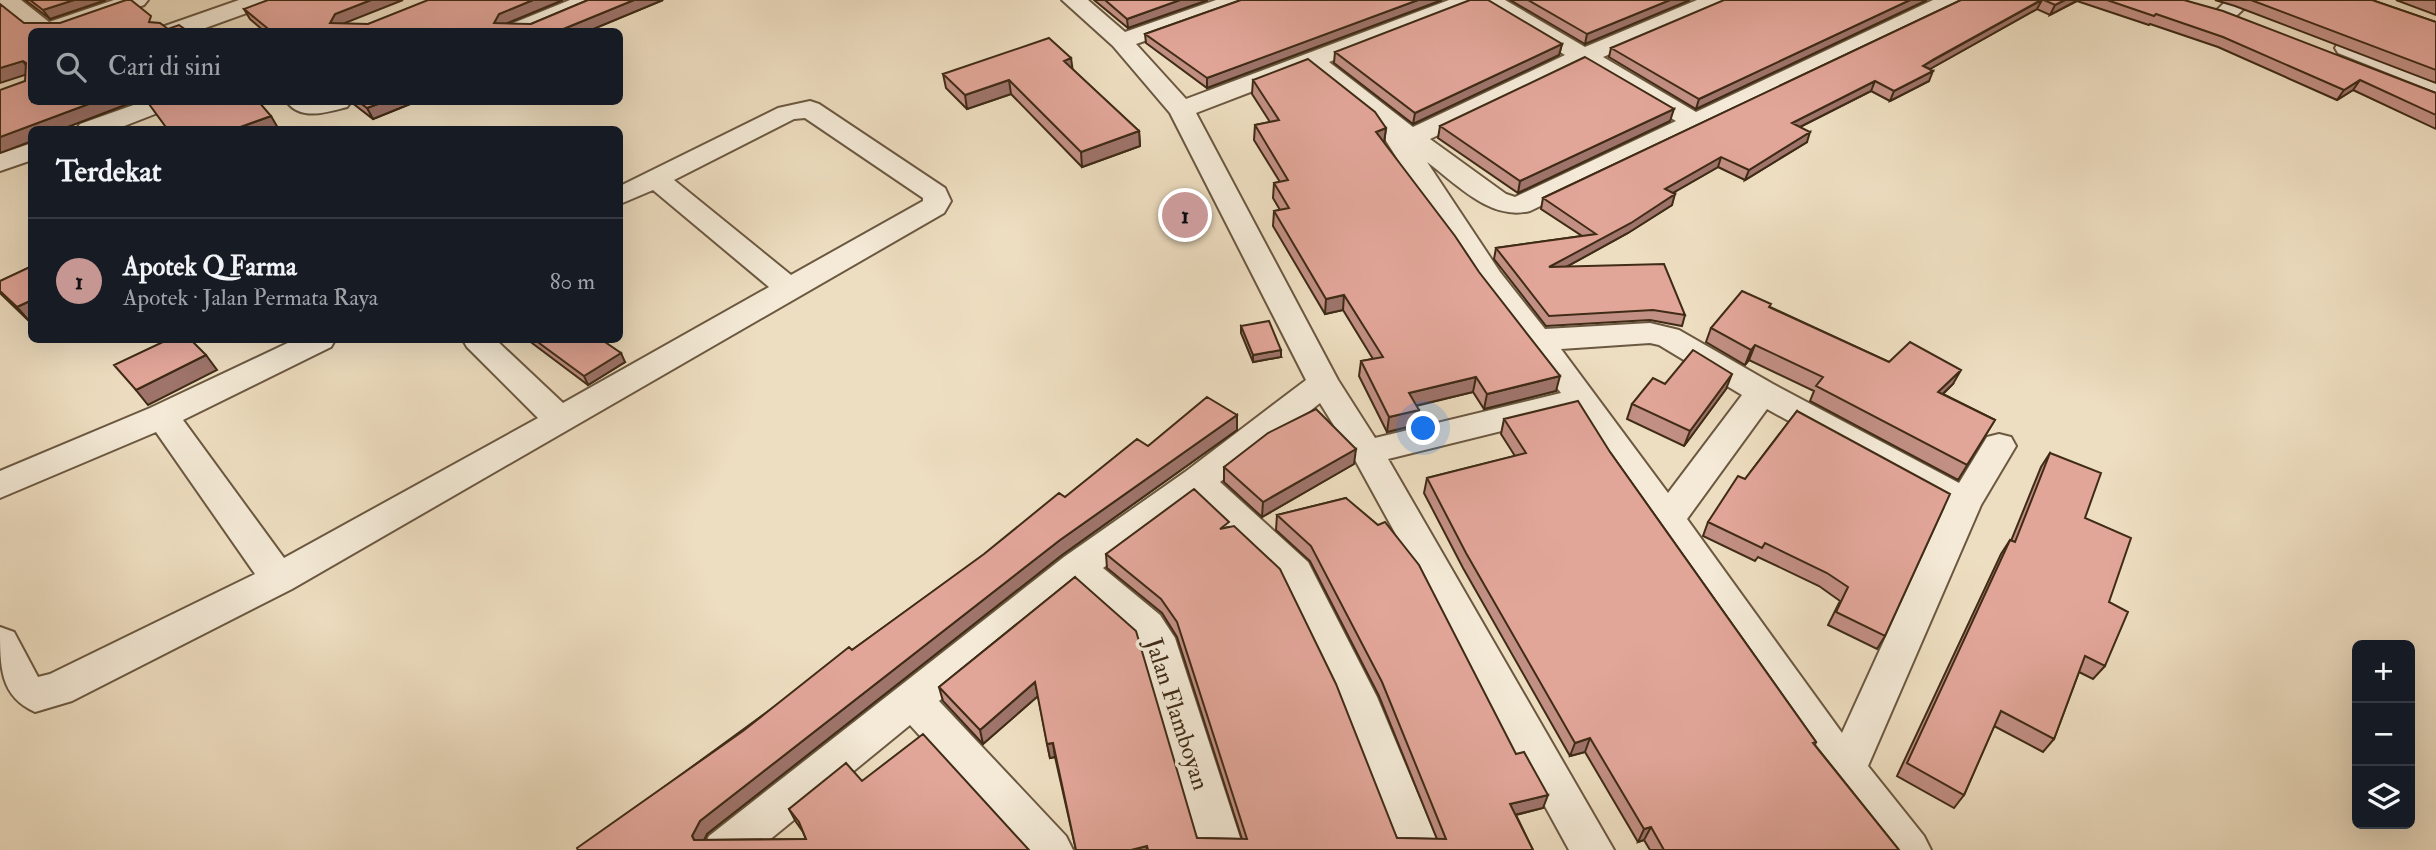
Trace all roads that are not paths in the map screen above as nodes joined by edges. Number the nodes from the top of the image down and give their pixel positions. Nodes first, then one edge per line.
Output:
1 (6, 0) edge
2 (136, 0) edge
3 (182, 0) edge
4 (261, 0) edge
5 (590, 0) edge
6 (1074, 0) edge
7 (1470, 0) edge
8 (1489, 0) edge
9 (1717, 0) edge
10 (1952, 0) edge
11 (1231, 1) edge
12 (211, 25) edge
13 (43, 28) edge
14 (56, 28) edge
15 (193, 28) edge
16 (522, 28) edge
17 (1121, 41) junction
18 (1584, 56) junction
19 (1311, 60) junction
20 (2436, 84) edge
21 (2436, 95) edge
22 (156, 105) edge
23 (1181, 110) junction
24 (1695, 122) junction
25 (100, 126) edge
26 (1398, 129) junction
27 (28, 152) edge
28 (0, 163) edge
29 (656, 179) junction
30 (623, 195) edge
31 (788, 288) junction
32 (1535, 340) junction
33 (314, 343) edge
34 (481, 343) edge
35 (1324, 383) junction
36 (1762, 392) junction
37 (1583, 399) junction
38 (162, 416) junction
39 (560, 420) junction
40 (1999, 446) dead end
41 (1367, 452) junction
42 (1197, 481) junction
43 (0, 485) edge
44 (1965, 502) junction
45 (1668, 519) junction
46 (1077, 567) junction
47 (279, 579) junction
48 (0, 643) edge
49 (912, 699) junction
50 (1846, 769) junction
51 (775, 835) edge
52 (724, 850) edge
53 (1051, 850) edge
54 (1222, 850) edge
55 (1419, 850) edge
56 (1592, 850) edge
57 (1909, 850) edge

1 - 13 street
2 - 14 street
3 - 12 street
4 - 12 street
5 - 16 street
6 - 17 street
7 - 19 street
8 - 18 street
9 - 18 street
10 - 24 street
11 - 17 street
12 - 15 street
17 - 23 street
18 - 24 street
18 - 26 street
19 - 23 street
19 - 26 street
20 - 21 street
22 - 25 street
23 - 35 street
24 - 26 street
26 - 32 street
27 - 28 street
29 - 30 street
29 - 31 street
29 - 31 street
31 - 39 street
32 - 36 street
32 - 37 street
33 - 38 street
34 - 39 street
35 - 41 street
35 - 42 street
36 - 44 street
36 - 45 street
37 - 41 street
37 - 45 street
38 - 43 street
38 - 47 street
39 - 47 street
40 - 44 street
41 - 56 street
42 - 46 street
42 - 55 street
44 - 50 street
45 - 50 street
46 - 49 street
46 - 54 street, Jalan Flamboyan
47 - 48 street
49 - 51 street
49 - 53 street
50 - 57 street
51 - 52 street

